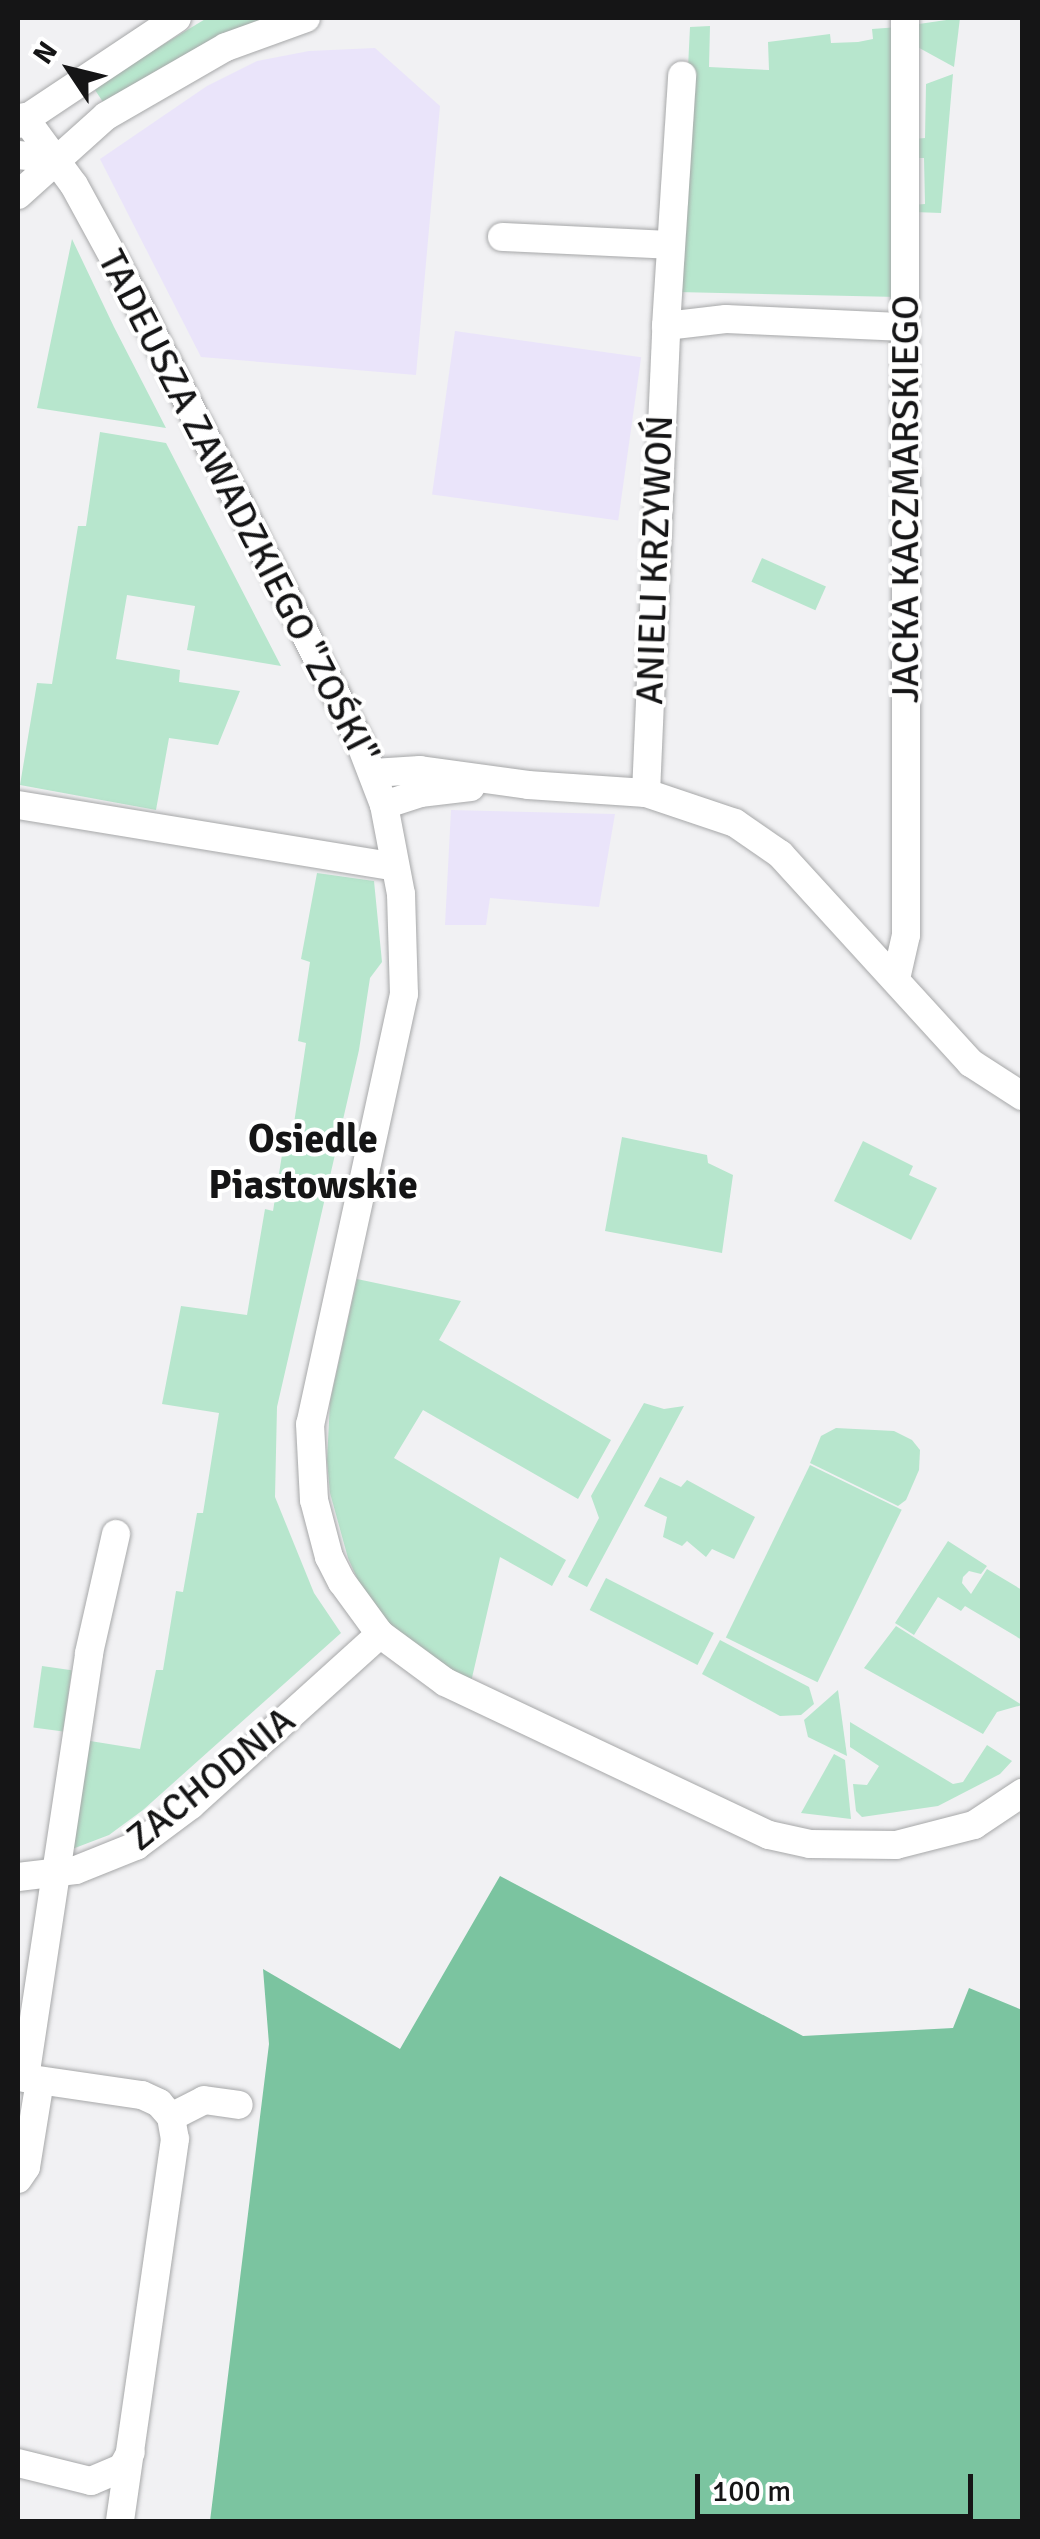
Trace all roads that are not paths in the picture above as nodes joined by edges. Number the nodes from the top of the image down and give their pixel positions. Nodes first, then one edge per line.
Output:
1 (177, 18) edge
2 (306, 18) edge
3 (906, 18) edge
4 (682, 76) dead end
5 (72, 84) junction
6 (21, 121) edge
7 (18, 155) edge
8 (54, 159) junction
9 (18, 195) edge
10 (502, 237) dead end
11 (671, 245) junction
12 (666, 326) junction
13 (905, 327) junction
14 (373, 773) junction
15 (528, 785) junction
16 (646, 794) junction
17 (18, 804) edge
18 (384, 805) junction
19 (395, 866) junction
20 (896, 979) junction
21 (1022, 1096) edge
22 (116, 1534) dead end
23 (380, 1634) junction
24 (1022, 1793) edge
25 (53, 1872) junction
26 (18, 1877) edge
27 (27, 2079) edge
28 (239, 2105) dead end
29 (171, 2117) junction
30 (18, 2179) edge
31 (132, 2451) junction
32 (18, 2464) edge
33 (120, 2522) edge

1 - 5 street
2 - 8 street
3 - 13 street, JACKA KACZMARSKIEGO
4 - 11 street, ANIELI KRZYWOŃ
5 - 6 street
5 - 8 street
6 - 8 street, TADEUSZA ZAWADZKIEGO "ZOŚKI"
7 - 8 street
8 - 9 street
8 - 14 street, TADEUSZA ZAWADZKIEGO "ZOŚKI"
10 - 11 street
11 - 12 street, ANIELI KRZYWOŃ
12 - 13 street
12 - 16 street, ANIELI KRZYWOŃ
13 - 20 street, JACKA KACZMARSKIEGO
14 - 15 street
14 - 18 street, TADEUSZA ZAWADZKIEGO "ZOŚKI"
15 - 16 street
15 - 18 street
16 - 20 street
17 - 19 street
18 - 19 street, TADEUSZA ZAWADZKIEGO "ZOŚKI"
19 - 23 street, TADEUSZA ZAWADZKIEGO "ZOŚKI"
20 - 21 street
22 - 25 street
23 - 24 street, TADEUSZA ZAWADZKIEGO "ZOŚKI"
23 - 25 street, ZACHODNIA
25 - 26 street, ZACHODNIA
25 - 27 street
27 - 29 street
27 - 30 street
28 - 29 street
29 - 31 street
31 - 32 street
31 - 33 street

